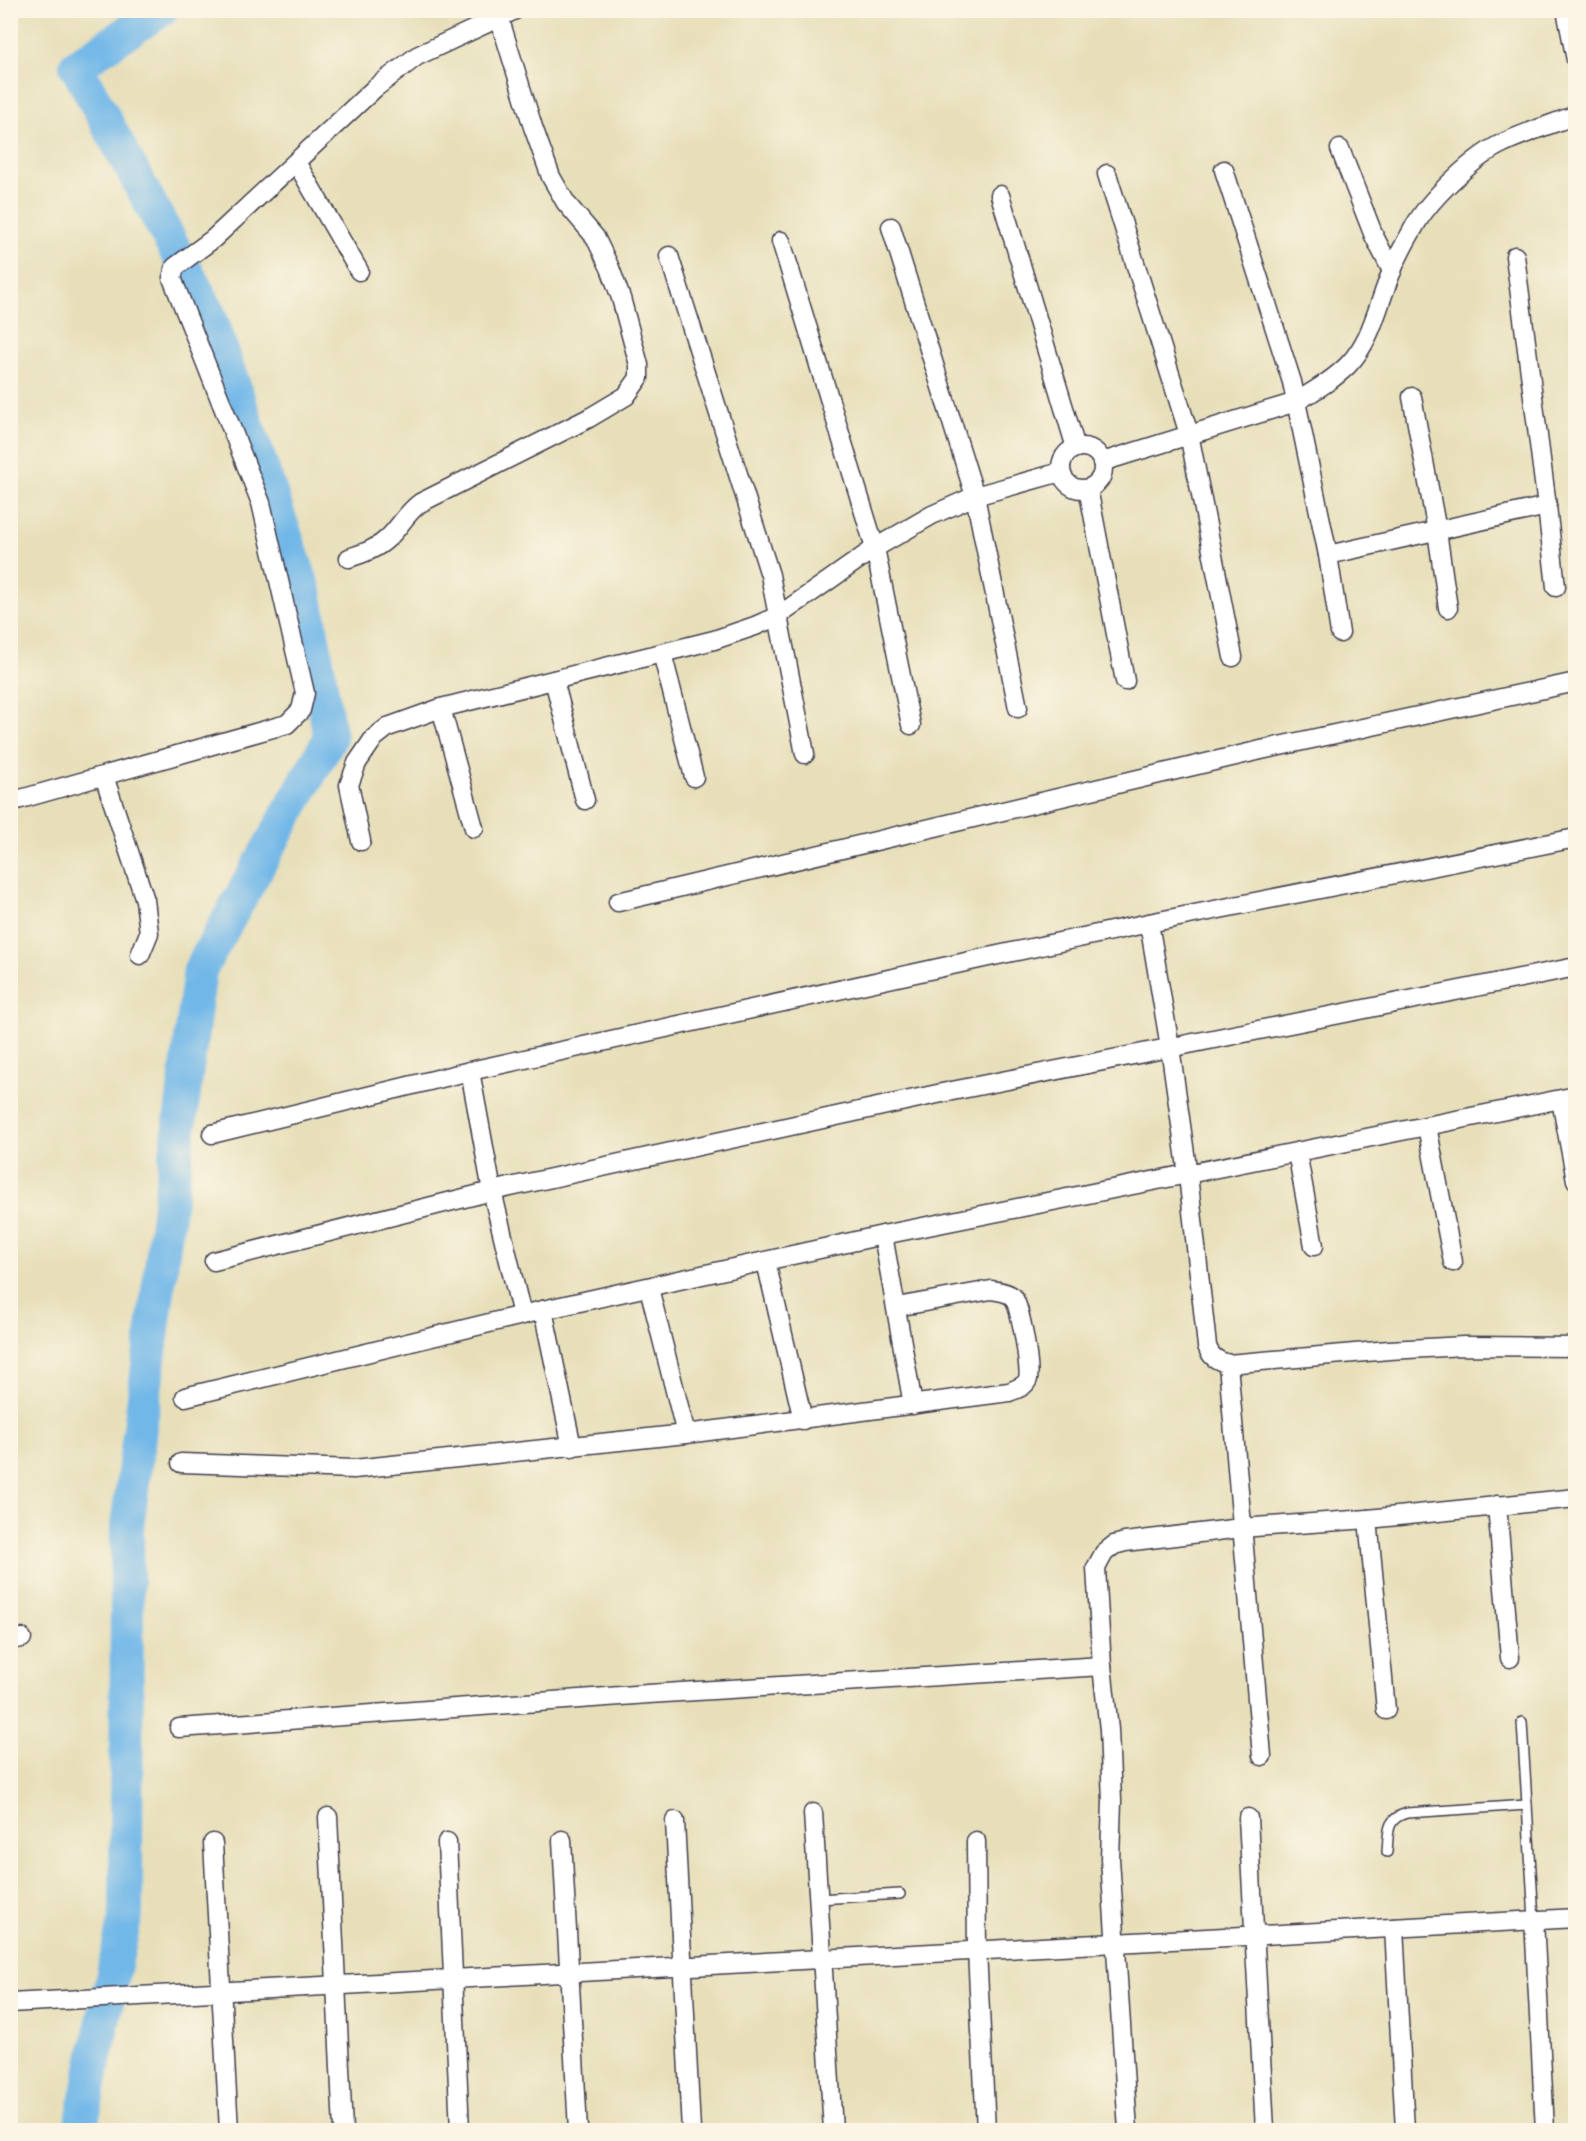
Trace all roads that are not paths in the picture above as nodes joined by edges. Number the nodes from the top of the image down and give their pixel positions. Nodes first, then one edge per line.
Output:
1 (1566, 10) edge
2 (507, 14) edge
3 (1575, 60) edge
4 (1575, 115) edge
5 (1340, 149) dead end
6 (296, 162) junction
7 (1224, 170) dead end
8 (1107, 174) dead end
9 (1000, 195) dead end
10 (891, 227) dead end
11 (781, 241) dead end
12 (669, 256) dead end
13 (1515, 256) dead end
14 (359, 271) dead end
15 (1392, 271) junction
16 (1412, 397) dead end
17 (1296, 402) junction
18 (1189, 434) junction
19 (1076, 448) junction
20 (1102, 462) junction
21 (1061, 472) junction
22 (1088, 488) junction
23 (975, 496) junction
24 (1547, 506) junction
25 (1437, 531) junction
26 (875, 548) junction
27 (1328, 555) junction
28 (350, 558) dead end
29 (1556, 587) dead end
30 (1448, 608) dead end
31 (778, 616) junction
32 (1340, 633) dead end
33 (662, 653) junction
34 (1233, 657) dead end
35 (554, 680) junction
36 (1125, 681) dead end
37 (1575, 682) edge
38 (441, 708) junction
39 (1018, 708) dead end
40 (911, 725) dead end
41 (805, 754) dead end
42 (104, 776) junction
43 (694, 777) dead end
44 (585, 800) dead end
45 (10, 802) edge
46 (474, 828) dead end
47 (1575, 838) edge
48 (361, 841) dead end
49 (618, 902) dead end
50 (1149, 923) junction
51 (141, 955) dead end
52 (1575, 967) edge
53 (1170, 1047) junction
54 (470, 1071) junction
55 (1568, 1098) edge
56 (1427, 1126) junction
57 (212, 1134) dead end
58 (1297, 1152) junction
59 (1188, 1175) junction
60 (1575, 1180) edge
61 (492, 1191) junction
62 (884, 1235) junction
63 (1314, 1246) dead end
64 (214, 1261) dead end
65 (766, 1262) junction
66 (1453, 1262) dead end
67 (649, 1287) junction
68 (897, 1307) junction
69 (543, 1310) junction
70 (522, 1315) junction
71 (1575, 1347) edge
72 (1228, 1364) junction
73 (185, 1397) dead end
74 (913, 1405) junction
75 (803, 1420) junction
76 (686, 1434) junction
77 (572, 1447) junction
78 (181, 1463) dead end
79 (1575, 1498) edge
80 (1497, 1504) junction
81 (1368, 1519) junction
82 (1241, 1528) junction
83 (1510, 1658) dead end
84 (1102, 1666) junction
85 (1386, 1710) dead end
86 (1522, 1722) dead end
87 (179, 1728) dead end
88 (1262, 1756) dead end
89 (1527, 1805) junction
90 (813, 1813) dead end
91 (328, 1817) dead end
92 (1248, 1818) dead end
93 (675, 1821) dead end
94 (562, 1840) dead end
95 (976, 1841) dead end
96 (447, 1842) dead end
97 (213, 1843) dead end
98 (1387, 1852) dead end
99 (900, 1894) dead end
100 (819, 1899) junction
101 (1575, 1917) edge
102 (1534, 1920) junction
103 (1394, 1928) junction
104 (1254, 1935) junction
105 (1116, 1944) junction
106 (977, 1951) junction
107 (823, 1959) junction
108 (682, 1968) junction
109 (569, 1972) junction
110 (452, 1980) junction
111 (336, 1986) junction
112 (223, 1991) junction
113 (10, 2003) edge
114 (229, 2130) edge
115 (343, 2130) edge
116 (460, 2130) edge
117 (578, 2130) edge
118 (691, 2130) edge
119 (833, 2130) edge
120 (986, 2130) edge
121 (1128, 2130) edge
122 (1265, 2130) edge
123 (1405, 2130) edge
124 (1545, 2130) edge

1 - 3 street
2 - 6 street
2 - 28 street
4 - 15 street
5 - 15 street
6 - 14 street
6 - 42 street
7 - 17 street
8 - 18 street
9 - 19 street
10 - 23 street
11 - 26 street
12 - 31 street
13 - 24 street
15 - 17 street
16 - 25 street
17 - 18 street
17 - 27 street
18 - 20 street
18 - 34 street
19 - 20 street
19 - 21 street
20 - 22 street
21 - 22 street
21 - 23 street
22 - 36 street
23 - 26 street
23 - 39 street
24 - 25 street
24 - 29 street
25 - 27 street
25 - 30 street
26 - 31 street
26 - 40 street
27 - 32 street
31 - 33 street
31 - 41 street
33 - 35 street
33 - 43 street
35 - 38 street
35 - 44 street
37 - 49 street
38 - 46 street
38 - 48 street
42 - 45 street
42 - 51 street
47 - 50 street
50 - 53 street
50 - 54 street
52 - 53 street
53 - 59 street
53 - 61 street
54 - 57 street
54 - 61 street
55 - 56 street
55 - 60 street
56 - 58 street
56 - 66 street
58 - 59 street
58 - 63 street
59 - 62 street
59 - 72 street
61 - 64 street
61 - 70 street
62 - 65 street
62 - 68 street
65 - 67 street
65 - 75 street
67 - 69 street
67 - 76 street
68 - 74 street
68 - 74 street
69 - 70 street
69 - 77 street
70 - 73 street
71 - 72 street
72 - 82 street
74 - 75 street
75 - 76 street
76 - 77 street
77 - 78 street
79 - 80 street
80 - 81 street
80 - 83 street
81 - 82 street
81 - 85 street
82 - 84 street
82 - 88 street
84 - 87 street
84 - 105 street
86 - 89 lane
89 - 98 lane
89 - 102 lane
90 - 100 street
91 - 111 street
92 - 104 street
93 - 108 street
94 - 109 street
95 - 106 street
96 - 110 street
97 - 112 street
99 - 100 lane
100 - 107 street
101 - 102 street
102 - 103 street
102 - 124 street
103 - 104 street
103 - 123 street
104 - 105 street
104 - 122 street
105 - 106 street
105 - 121 street
106 - 107 street
106 - 120 street
107 - 108 street
107 - 119 street
108 - 109 street
108 - 118 street
109 - 110 street
109 - 117 street
110 - 111 street
110 - 116 street
111 - 112 street
111 - 115 street
112 - 113 street
112 - 114 street

